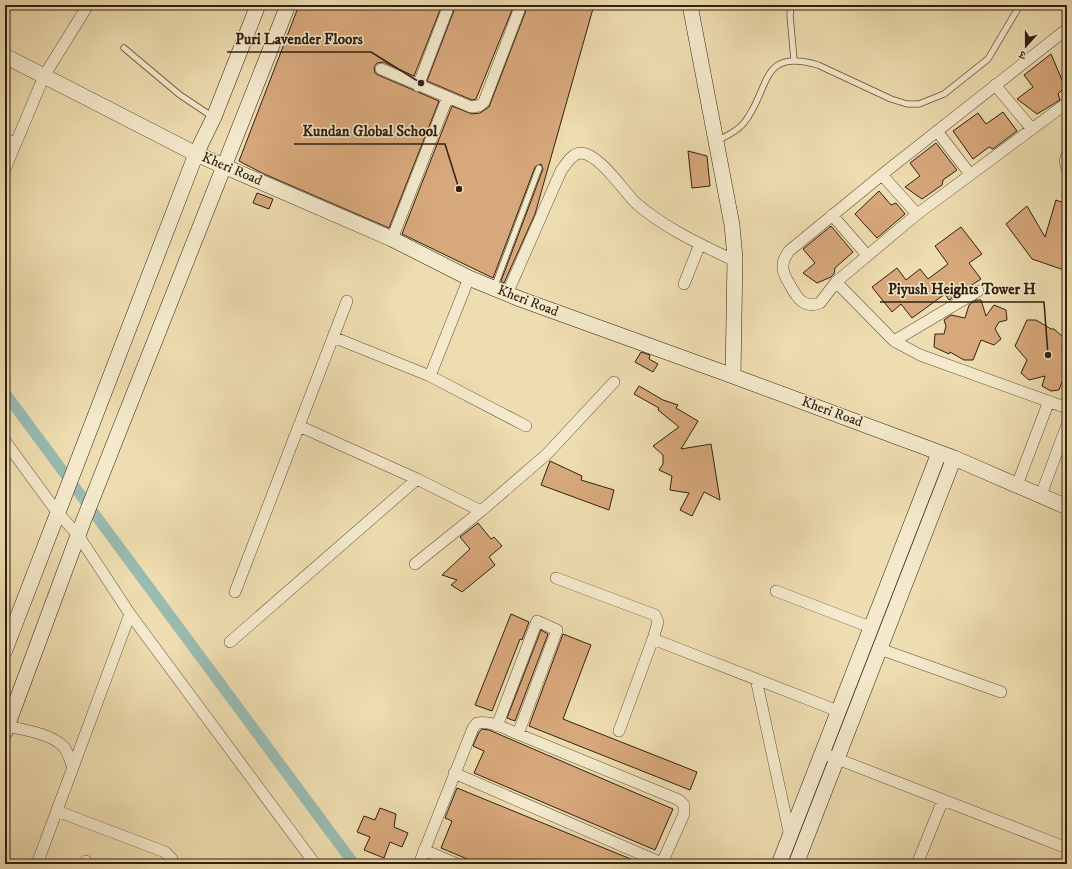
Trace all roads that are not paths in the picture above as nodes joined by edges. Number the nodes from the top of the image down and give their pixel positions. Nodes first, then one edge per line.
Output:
1 (88, 5) edge
2 (258, 5) edge
3 (288, 5) edge
4 (450, 5) edge
5 (521, 5) edge
6 (690, 5) edge
7 (790, 5) edge
8 (1020, 5) edge
9 (1066, 32) edge
10 (124, 48) dead end
11 (5, 56) edge
12 (794, 60) junction
13 (381, 69) dead end
14 (44, 76) junction
15 (995, 85) junction
16 (418, 86) junction
17 (447, 99) junction
18 (1067, 103) edge
19 (214, 117) junction
20 (1032, 129) junction
21 (937, 131) junction
22 (5, 138) edge
23 (717, 141) junction
24 (16, 143) junction
25 (196, 154) junction
26 (1067, 154) edge
27 (224, 165) junction
28 (539, 168) dead end
29 (1067, 168) edge
30 (5, 169) edge
31 (970, 174) junction
32 (882, 175) junction
33 (917, 214) junction
34 (832, 215) junction
35 (392, 239) junction
36 (700, 244) junction
37 (867, 255) junction
38 (735, 261) junction
39 (469, 278) junction
40 (836, 282) junction
41 (684, 284) dead end
42 (500, 291) junction
43 (978, 292) dead end
44 (347, 302) dead end
45 (333, 337) junction
46 (894, 341) junction
47 (430, 376) junction
48 (733, 376) junction
49 (614, 382) dead end
50 (1049, 400) junction
51 (1067, 408) edge
52 (1067, 425) edge
53 (299, 426) junction
54 (526, 426) dead end
55 (5, 441) edge
56 (939, 453) junction
57 (954, 458) junction
58 (417, 479) junction
59 (1017, 485) junction
60 (1041, 496) junction
61 (1067, 507) edge
62 (481, 511) junction
63 (57, 512) junction
64 (81, 528) junction
65 (415, 564) dead end
66 (556, 578) dead end
67 (776, 591) dead end
68 (234, 592) dead end
69 (130, 614) junction
70 (870, 627) junction
71 (653, 639) junction
72 (230, 642) dead end
73 (880, 649) junction
74 (5, 650) edge
75 (756, 679) junction
76 (1001, 692) dead end
77 (838, 711) junction
78 (497, 726) junction
79 (6, 729) edge
80 (619, 731) dead end
81 (518, 734) junction
82 (822, 753) junction
83 (837, 759) junction
84 (73, 768) junction
85 (454, 773) junction
86 (943, 800) junction
87 (57, 811) junction
88 (790, 837) junction
89 (1067, 848) edge
90 (424, 850) junction
91 (663, 863) edge
92 (37, 864) edge
93 (172, 864) edge
94 (315, 864) edge
95 (419, 864) edge
96 (458, 864) edge
97 (779, 864) edge
98 (796, 864) edge
99 (917, 864) edge

1 - 14 street
2 - 19 street
3 - 27 street
4 - 16 street
5 - 17 street
6 - 23 street
7 - 12 lane
8 - 12 lane
9 - 15 street
10 - 19 lane
11 - 14 street, Kheri Road
12 - 23 lane
13 - 16 street
14 - 24 street
14 - 25 street, Kheri Road
15 - 20 street
15 - 21 street
16 - 17 street
17 - 35 street
18 - 20 street
19 - 25 street
20 - 31 street
21 - 31 street
21 - 32 street
22 - 24 street
23 - 38 street
24 - 30 street
25 - 27 street, Kheri Road
25 - 63 street
26 - 29 street
27 - 35 street, Kheri Road
27 - 64 street
28 - 42 lane
31 - 33 street
32 - 33 street
32 - 34 street
33 - 37 street
34 - 37 street
34 - 40 street
35 - 39 street, Kheri Road
36 - 38 street
36 - 41 street
36 - 42 street
37 - 40 street
38 - 48 street
39 - 42 street, Kheri Road
39 - 47 street
40 - 46 street
42 - 48 street, Kheri Road
43 - 46 street
44 - 45 street
45 - 47 street
45 - 53 street
46 - 50 street
47 - 54 street
48 - 56 street, Kheri Road
49 - 62 street
50 - 51 street
50 - 59 street
52 - 60 street
53 - 58 street
53 - 68 street
55 - 63 street
56 - 57 street, Kheri Road
56 - 70 street
57 - 59 street, Kheri Road
57 - 73 street
58 - 62 street
58 - 72 street
59 - 60 street, Kheri Road
60 - 61 street, Kheri Road
62 - 65 street
63 - 64 street
63 - 74 street
64 - 69 street
64 - 79 street
66 - 71 street
67 - 70 street
69 - 84 street
69 - 94 street
70 - 77 street
71 - 75 street
71 - 80 street
73 - 76 street
73 - 83 street
75 - 77 street
75 - 88 street
77 - 82 street
78 - 81 street
78 - 81 street
78 - 85 street
79 - 84 street
81 - 91 street
82 - 83 street
82 - 88 street
83 - 86 street
83 - 98 street
84 - 87 street
85 - 90 street
85 - 91 street
86 - 89 street
86 - 99 street
87 - 92 street
87 - 93 street
88 - 97 street
90 - 95 street
90 - 96 street

